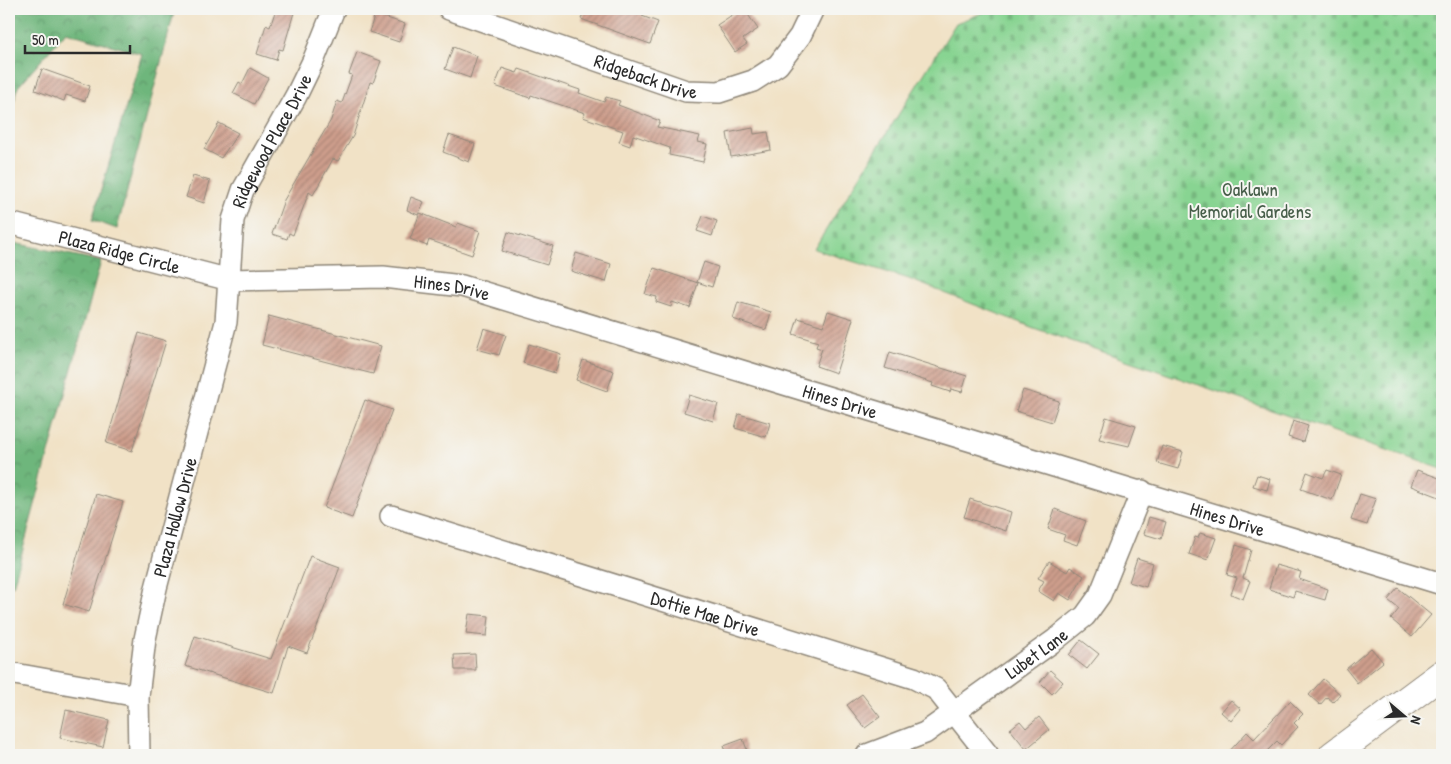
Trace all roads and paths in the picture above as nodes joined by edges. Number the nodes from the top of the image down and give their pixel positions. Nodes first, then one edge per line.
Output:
1 (334, 9) edge
2 (449, 9) edge
3 (813, 9) edge
4 (9, 223) edge
5 (230, 280) junction
6 (1142, 492) junction
7 (391, 516) dead end
8 (1442, 584) edge
9 (9, 673) edge
10 (1442, 674) edge
11 (138, 696) junction
12 (955, 711) junction
13 (139, 755) edge
14 (867, 755) edge
15 (988, 755) edge
16 (1333, 755) edge

1 - 5 street, Ridgewood Place Drive
2 - 3 street, Ridgeback Drive
4 - 5 street, Plaza Ridge Circle
5 - 6 street, Hines Drive
5 - 11 street, Plaza Hollow Drive
6 - 8 street, Hines Drive
6 - 12 street, Lubet Lane
7 - 12 street, Dottie Mae Drive
9 - 11 street
10 - 16 main road
11 - 13 street, Plaza Hollow Drive
12 - 14 street, Lubet Lane
12 - 15 street, Dottie Mae Drive

